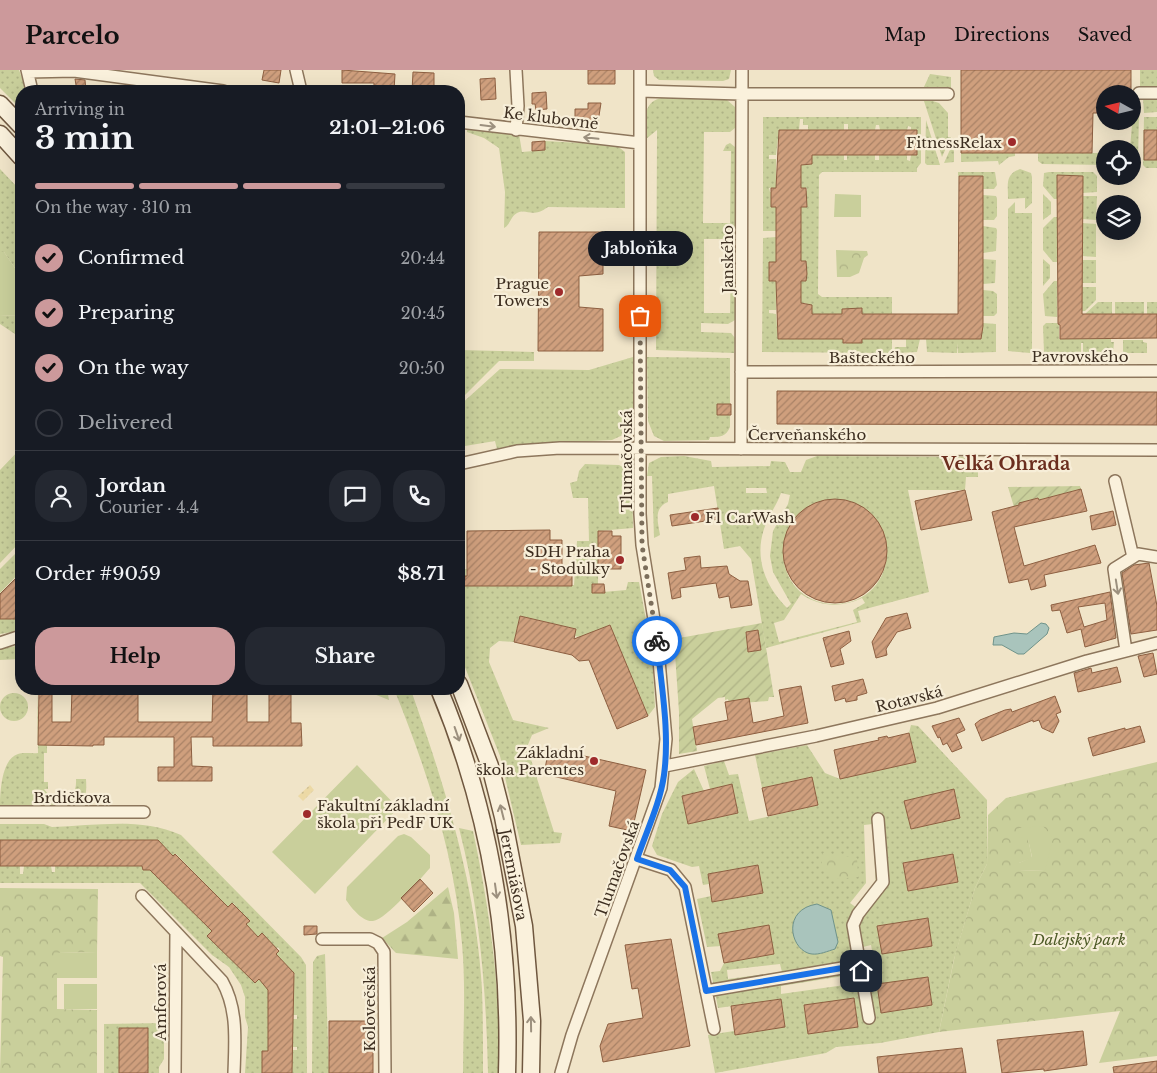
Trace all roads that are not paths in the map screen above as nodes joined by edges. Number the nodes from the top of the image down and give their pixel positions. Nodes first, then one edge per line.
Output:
1 (296, 70) edge
2 (516, 70) edge
3 (640, 70) edge
4 (742, 70) edge
5 (27, 71) edge
6 (30, 85) edge
7 (178, 85) edge
8 (300, 85) edge
9 (640, 91) junction
10 (1141, 93) edge
11 (741, 94) junction
12 (948, 94) dead end
13 (1157, 94) edge
14 (0, 104) edge
15 (15, 120) edge
16 (465, 123) edge
17 (516, 130) junction
18 (0, 134) edge
19 (640, 143) junction
20 (15, 150) edge
21 (1157, 371) edge
22 (741, 372) junction
23 (1002, 372) joint
24 (640, 449) junction
25 (741, 449) junction
26 (1157, 450) edge
27 (465, 463) edge
28 (1115, 481) dead end
29 (1133, 557) junction
30 (1157, 557) edge
31 (15, 638) edge
32 (0, 643) edge
33 (1157, 643) edge
34 (1126, 651) junction
35 (441, 695) edge
36 (463, 695) edge
37 (665, 766) junction
38 (0, 812) edge
39 (144, 812) dead end
40 (878, 819) dead end
41 (637, 859) junction
42 (142, 896) dead end
43 (176, 932) junction
44 (322, 939) dead end
45 (860, 965) junction
46 (706, 991) junction
47 (869, 1018) dead end
48 (714, 1029) dead end
49 (175, 1073) edge
50 (234, 1073) edge
51 (385, 1073) edge
52 (507, 1073) edge
53 (531, 1073) edge
54 (561, 1073) edge

1 - 8 street
2 - 17 street
3 - 9 street, Tlumačovská
4 - 11 street, Janského
5 - 6 street
5 - 7 street
9 - 11 street
9 - 19 street, Tlumačovská
10 - 13 street
11 - 12 street
11 - 22 street, Janského
14 - 15 main road
16 -> 17 street, Ke klubovně
19 -> 17 street, Ke klubovně
18 - 20 main road
19 - 24 street, Tlumačovská
21 - 23 street, Pavrovského
22 - 23 street, Bašteckého
22 - 25 street, Janského
24 - 25 street, Červeňanského
24 - 27 street, Červeňanského
24 - 37 street, Tlumačovská
25 - 26 street, Červeňanského
28 - 29 street
29 - 30 street
29 -> 34 street
31 - 32 street
33 - 34 street, Rotavská
34 - 37 street, Rotavská
35 -> 52 main road, Jeremiášova
53 -> 36 main road, Jeremiášova
37 - 41 street, Tlumačovská
38 - 39 street, Brdičkova
40 - 45 street
41 - 46 street
41 - 54 street, Tlumačovská
42 - 43 street
43 - 49 street, Amforová
43 - 50 street
44 - 51 street, Kolovečská
45 - 46 street
45 - 47 street
46 - 48 street

